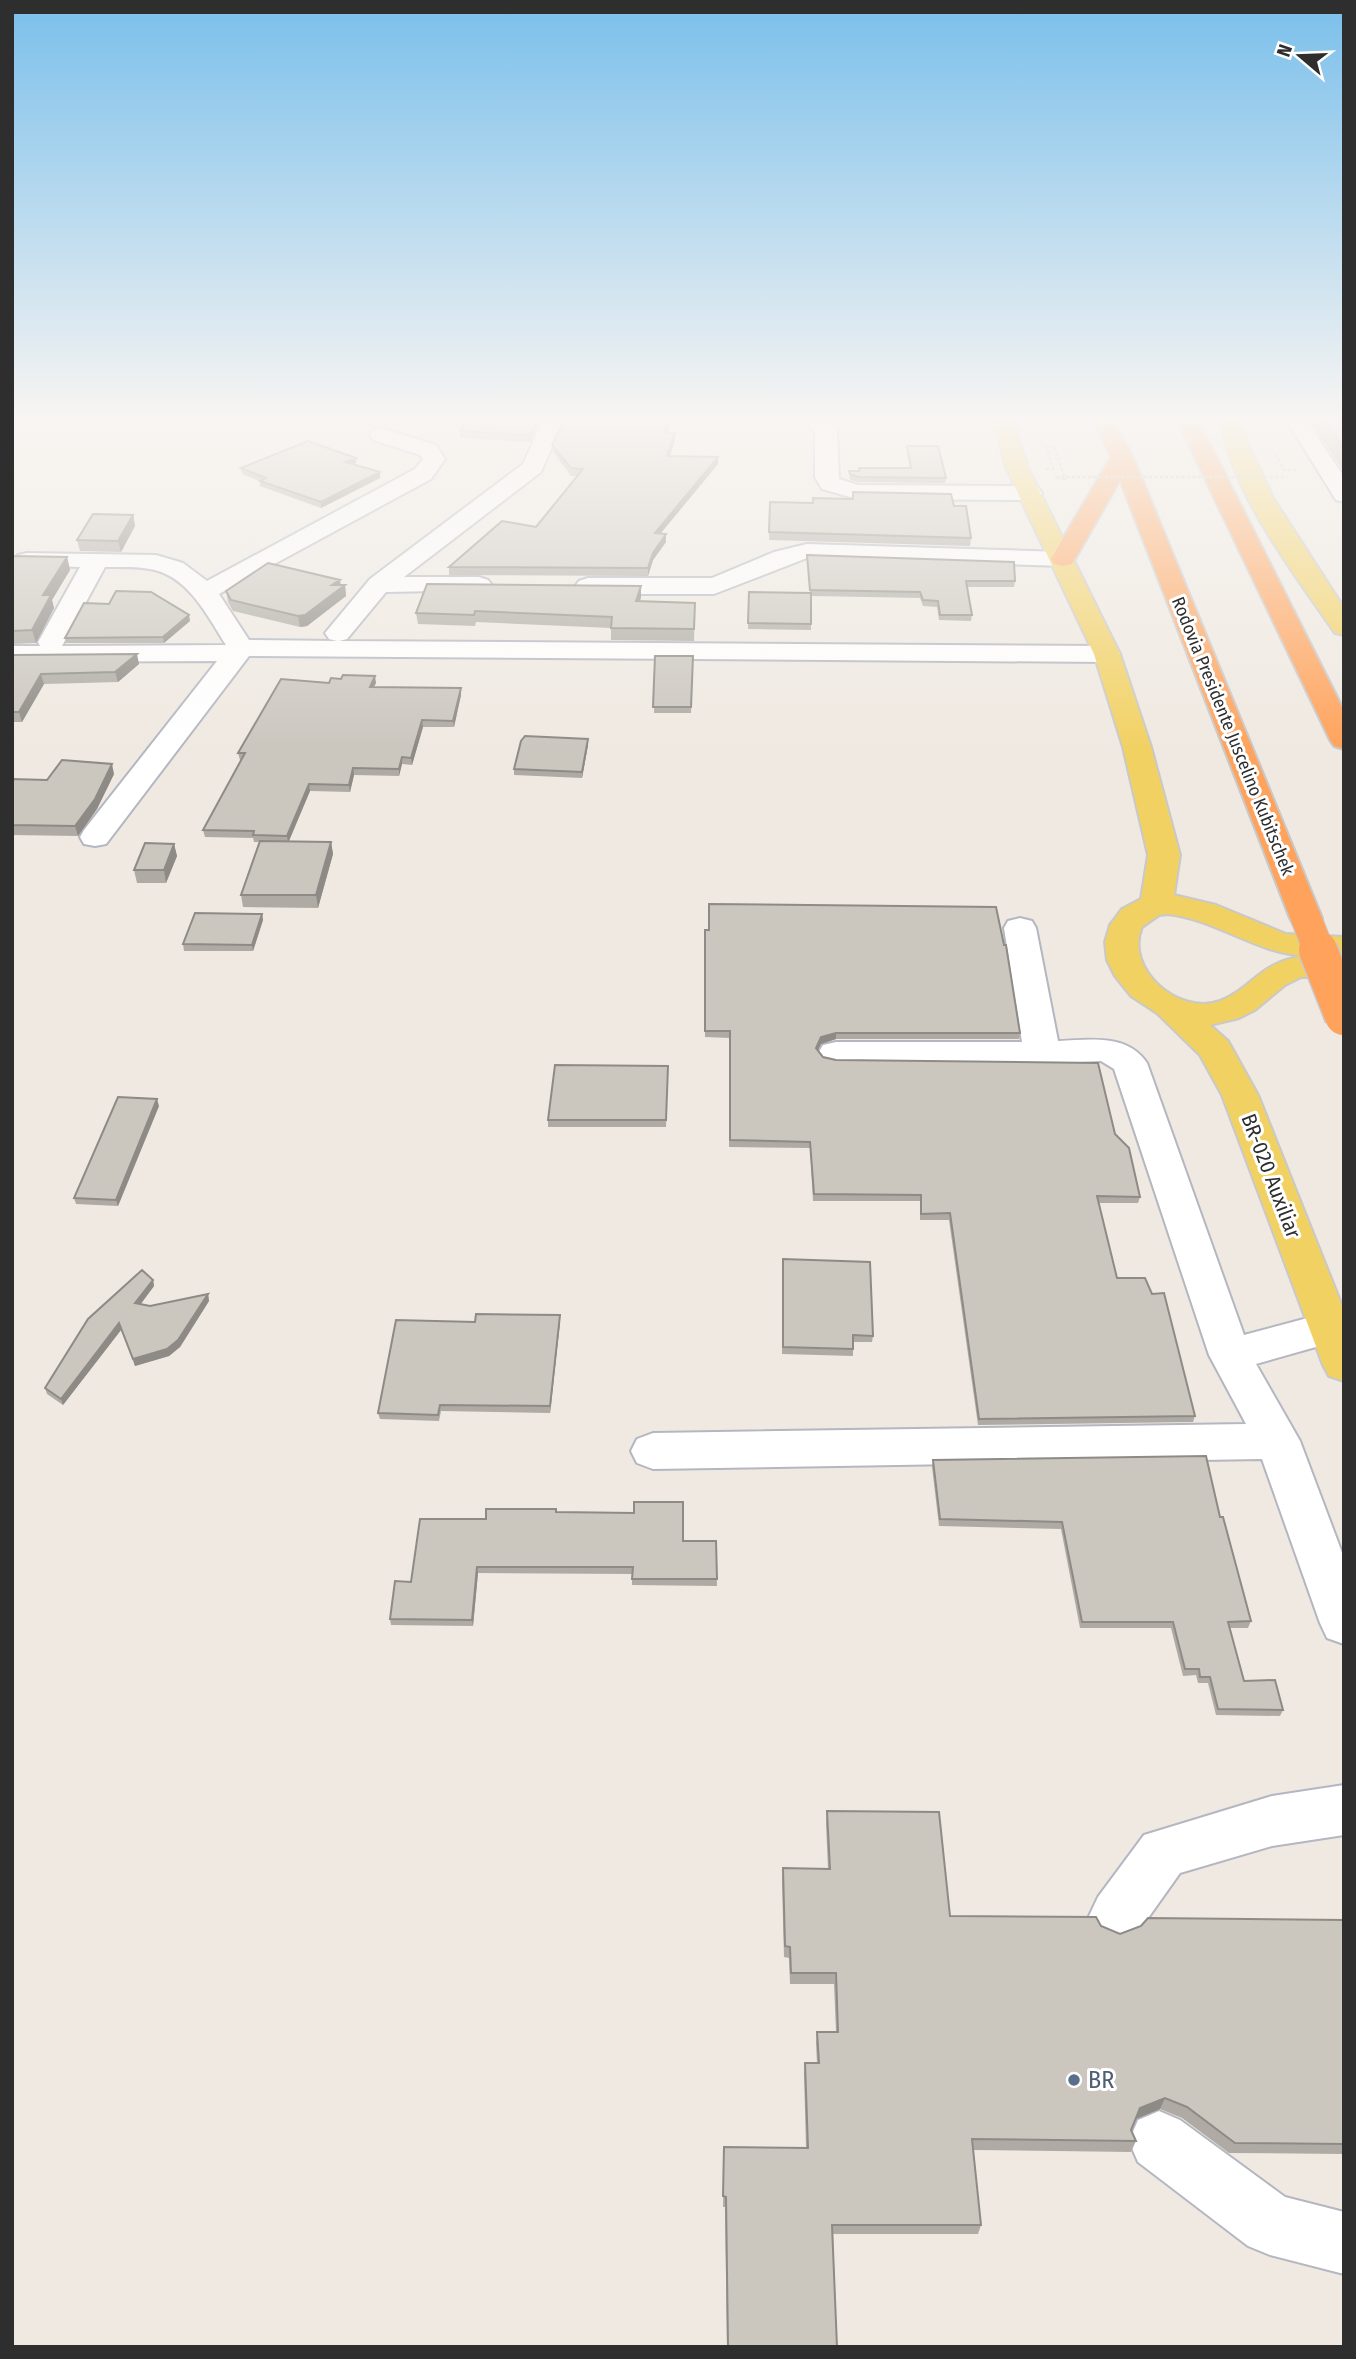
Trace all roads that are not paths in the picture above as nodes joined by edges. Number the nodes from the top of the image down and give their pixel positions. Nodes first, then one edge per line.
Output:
1 (323, 528) edge
2 (453, 528) edge
3 (1047, 528) edge
4 (1081, 528) edge
5 (1150, 528) edge
6 (1240, 528) edge
7 (1280, 528) edge
8 (1063, 559) junction
9 (27, 560) edge
10 (96, 560) junction
11 (379, 584) junction
12 (503, 585) edge
13 (558, 586) edge
14 (205, 592) junction
15 (1344, 626) edge
16 (338, 634) dead end
17 (51, 642) dead end
18 (239, 650) junction
19 (12, 654) edge
20 (1107, 654) junction
21 (1344, 740) edge
22 (95, 837) dead end
23 (1156, 906) junction
24 (1020, 928) dead end
25 (1344, 947) edge
26 (1344, 967) edge
27 (1169, 1006) junction
28 (1344, 1016) edge
29 (836, 1053) dead end
30 (1042, 1053) junction
31 (1337, 1347) edge
32 (1230, 1355) junction
33 (1278, 1441) junction
34 (653, 1451) dead end
35 (1344, 1623) edge
36 (1344, 1810) edge
37 (1117, 1916) dead end
38 (1159, 2141) dead end
39 (1344, 2243) edge

1 - 14 street
2 - 11 street
3 - 8 main road
4 - 8 highway
5 - 28 highway, Rodovia Presidente Juscelino Kubitschek, bridge
6 - 21 highway
7 - 15 main road
8 - 13 street
8 - 20 main road
9 - 10 street
10 - 14 street
10 - 17 street
11 - 12 street
11 - 16 street
14 - 18 street
18 - 19 street
18 - 20 street
18 - 22 street
20 - 23 main road
23 - 25 main road
23 - 27 main road
24 - 30 street
26 - 27 main road
27 - 31 main road, BR-020 Auxiliar
29 - 30 street
30 - 32 street
31 - 32 street
32 - 33 street
33 - 34 street
33 - 35 street
36 - 37 street
38 - 39 street

